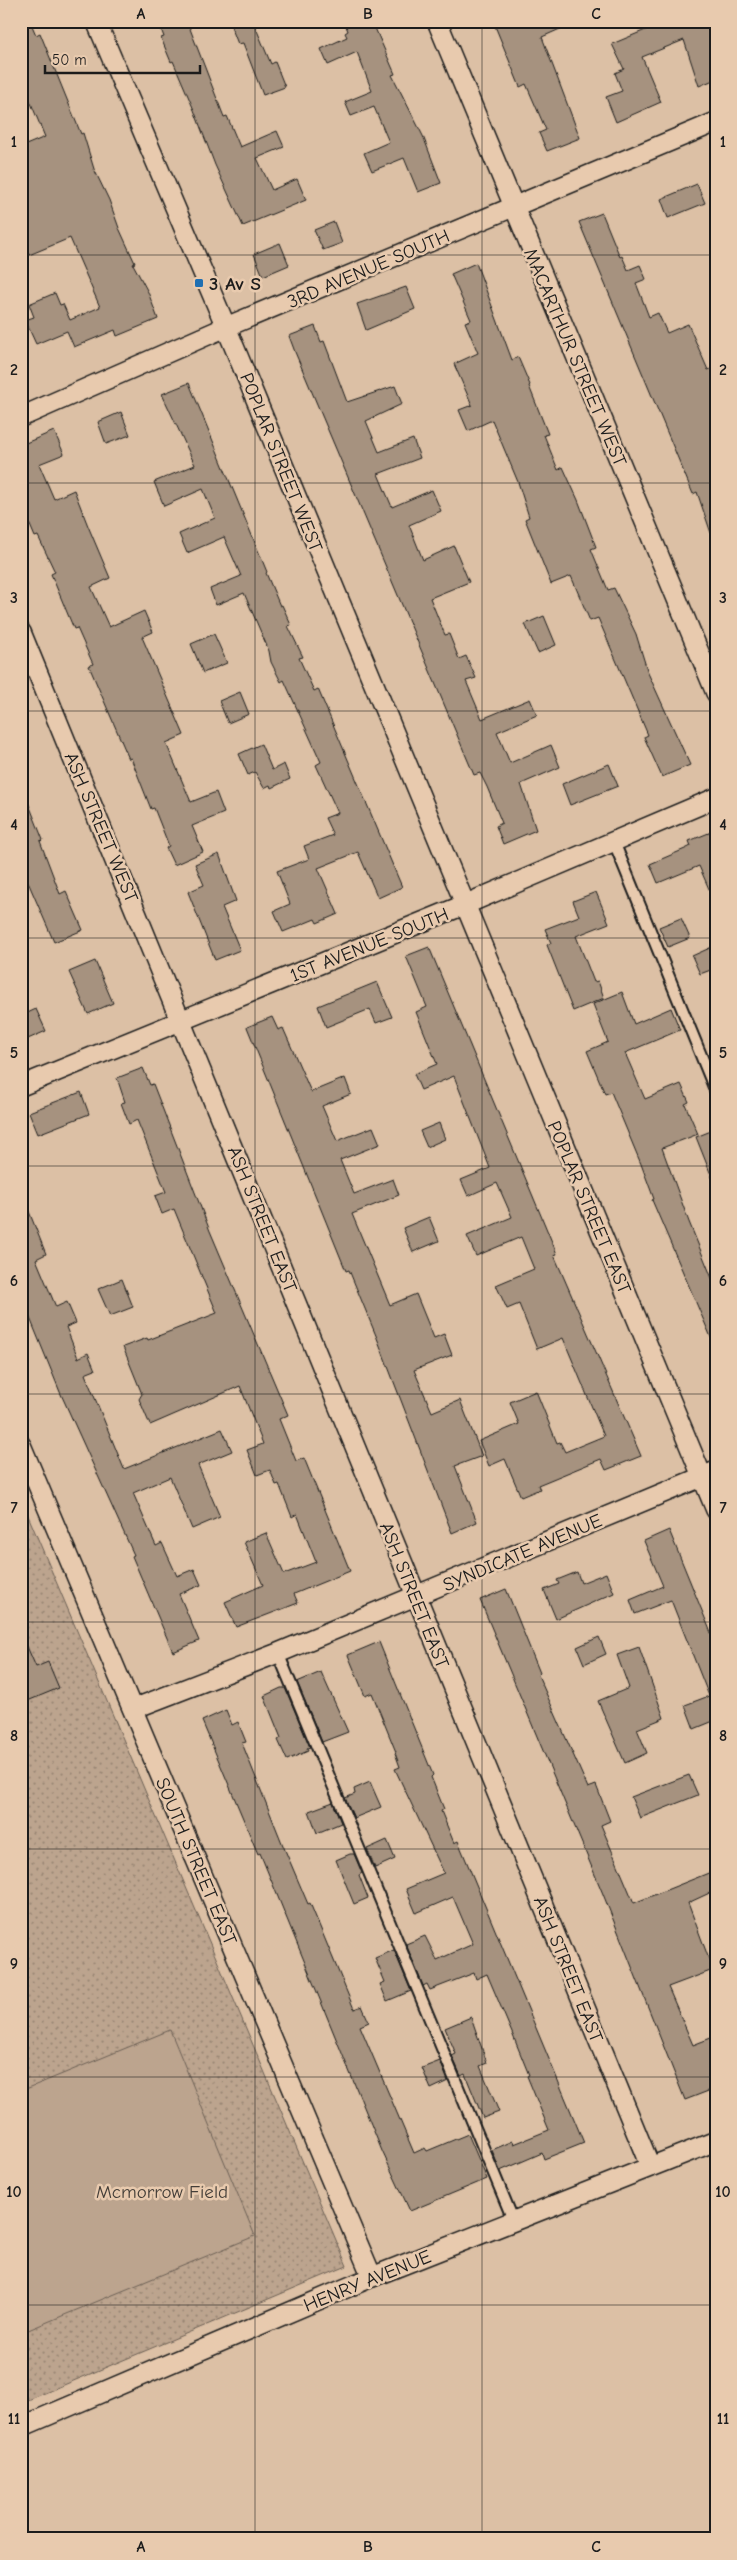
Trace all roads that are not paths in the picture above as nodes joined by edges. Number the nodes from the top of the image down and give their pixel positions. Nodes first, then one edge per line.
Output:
1 (96, 21) edge
2 (437, 21) edge
3 (716, 122) edge
4 (514, 208) junction
5 (226, 328) junction
6 (21, 417) edge
7 (21, 632) edge
8 (716, 692) edge
9 (716, 798) edge
10 (614, 842) junction
11 (464, 905) junction
12 (183, 1021) junction
13 (21, 1086) edge
14 (716, 1092) edge
15 (21, 1445) edge
16 (709, 1474) edge
17 (716, 1510) edge
18 (415, 1596) junction
19 (278, 1653) junction
20 (133, 1708) junction
21 (716, 2141) edge
22 (650, 2166) junction
23 (514, 2222) junction
24 (372, 2277) junction
25 (21, 2428) edge

1 - 5 street, POPLAR STREET WEST
2 - 4 street, MACARTHUR STREET WEST
3 - 4 street, 3RD AVENUE SOUTH
4 - 5 street, 3RD AVENUE SOUTH
4 - 8 street, MACARTHUR STREET WEST
5 - 6 street, 3RD AVENUE SOUTH
5 - 11 street, POPLAR STREET WEST
7 - 12 street, ASH STREET WEST
9 - 10 street, 1ST AVENUE SOUTH
10 - 11 street, 1ST AVENUE SOUTH
10 - 14 lane
11 - 12 street, 1ST AVENUE SOUTH
11 - 16 street, POPLAR STREET EAST
12 - 13 street, 1ST AVENUE SOUTH
12 - 18 street, ASH STREET EAST
15 - 20 street, SOUTH STREET EAST
16 - 17 street, POPLAR STREET EAST
16 - 18 street, SYNDICATE AVENUE
18 - 19 street, SYNDICATE AVENUE
18 - 22 street, ASH STREET EAST
19 - 20 street, SYNDICATE AVENUE
19 - 23 lane
20 - 24 street, SOUTH STREET EAST
21 - 22 street, HENRY AVENUE
22 - 23 street, HENRY AVENUE
23 - 24 street, HENRY AVENUE
24 - 25 street, HENRY AVENUE

